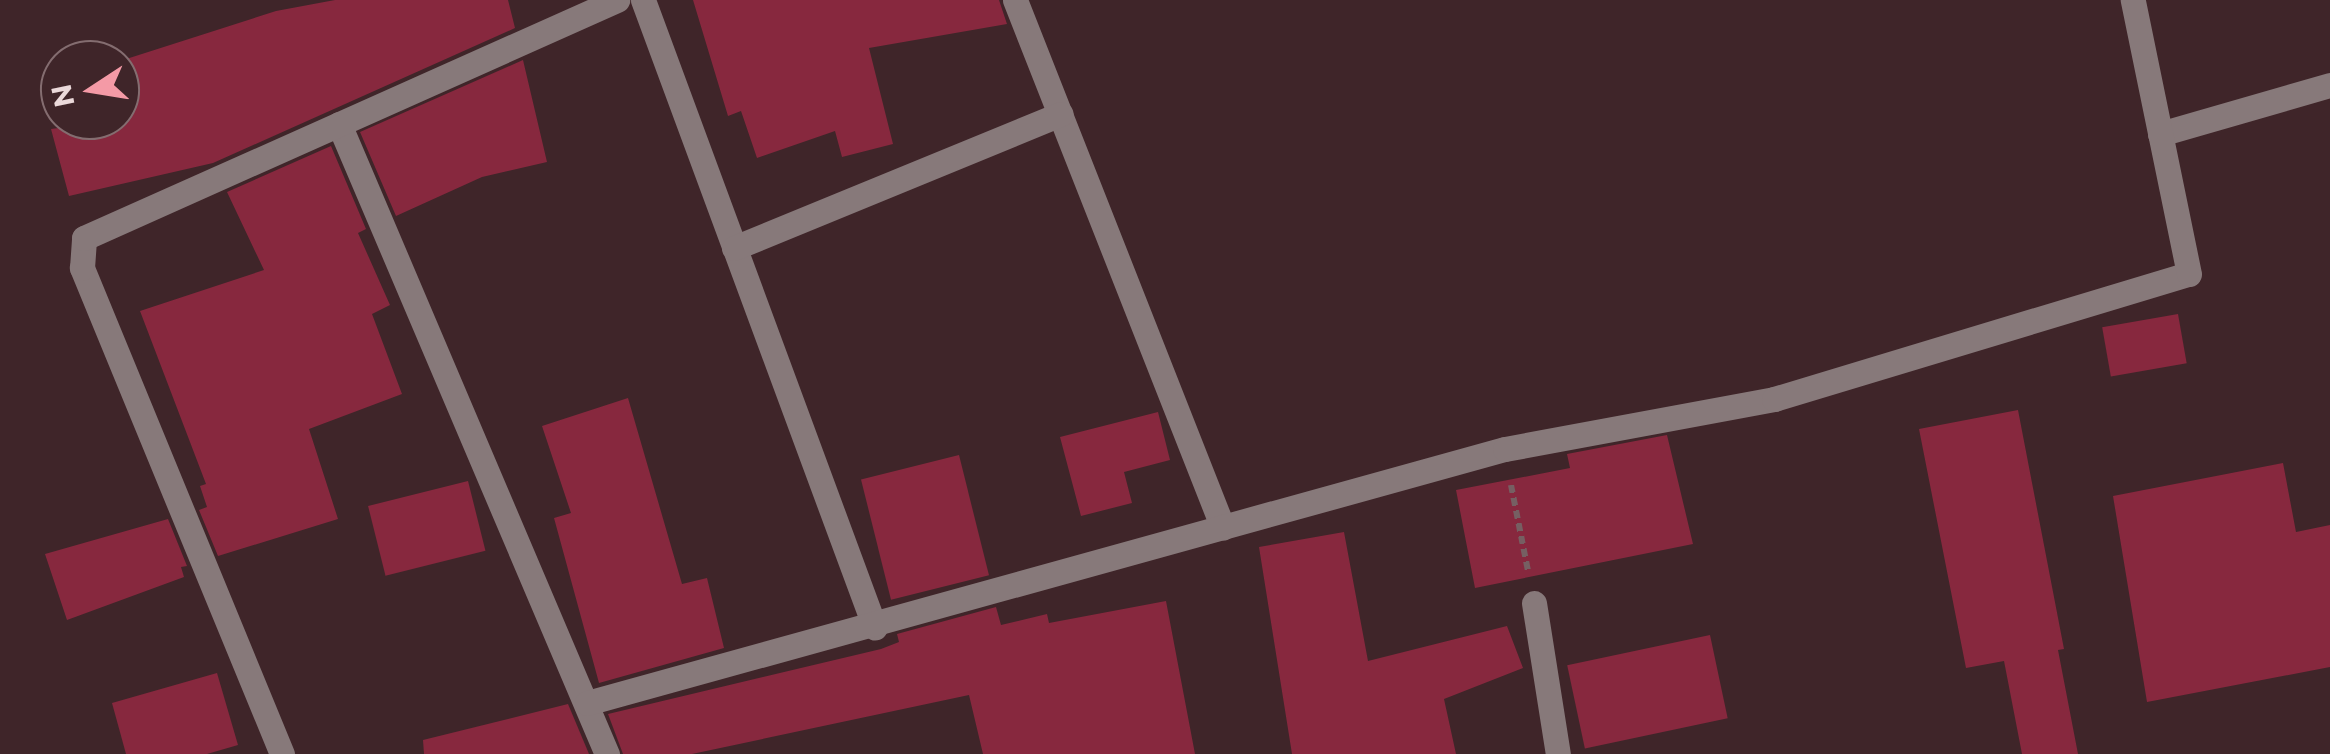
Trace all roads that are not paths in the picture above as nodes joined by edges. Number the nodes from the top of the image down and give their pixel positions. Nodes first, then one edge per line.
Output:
1 (617, 0) edge
2 (643, 0) edge
3 (1015, 0) edge
4 (2132, 0) edge
5 (2330, 86) edge
6 (1061, 114) junction
7 (340, 124) junction
8 (2160, 134) junction
9 (734, 248) junction
10 (1223, 528) junction
11 (1534, 604) road end
12 (874, 628) junction
13 (587, 703) junction
14 (282, 754) edge
15 (606, 754) edge
16 (1558, 754) edge

1 - 7 street
2 - 9 street
3 - 6 street
4 - 8 street
5 - 8 street
6 - 9 street
6 - 10 street
7 - 13 street
7 - 14 street
8 - 10 street
9 - 12 street
10 - 12 street
11 - 16 street
12 - 13 street
13 - 15 street

